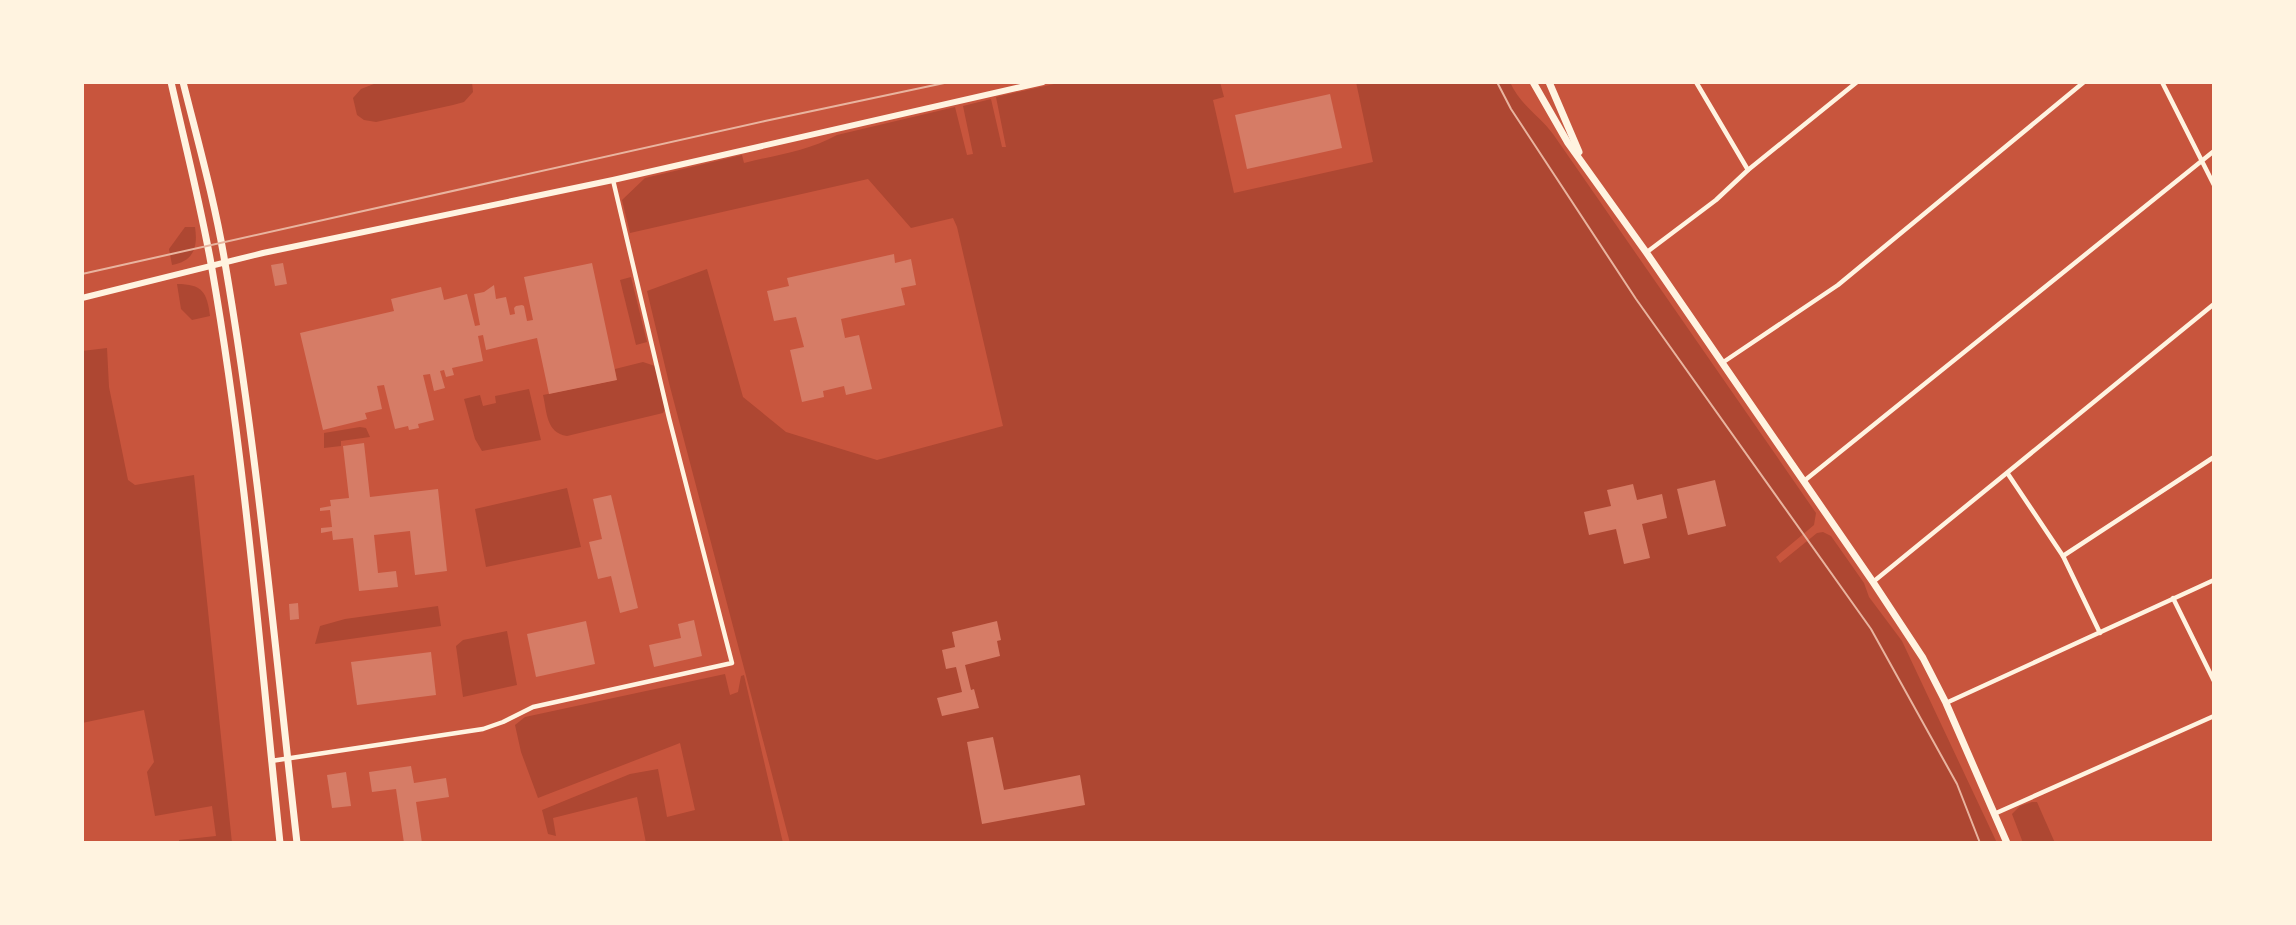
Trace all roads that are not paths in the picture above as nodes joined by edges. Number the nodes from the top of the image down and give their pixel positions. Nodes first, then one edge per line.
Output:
1 (171, 82) edge
2 (183, 82) edge
3 (1043, 82) edge
4 (1533, 82) edge
5 (1549, 82) edge
6 (1696, 82) edge
7 (1857, 82) edge
8 (2084, 82) edge
9 (2162, 82) edge
10 (2214, 151) edge
11 (2202, 160) junction
12 (1586, 169) junction
13 (1748, 170) junction
14 (613, 180) junction
15 (2214, 186) edge
16 (1646, 252) junction
17 (225, 262) junction
18 (211, 265) junction
19 (82, 298) edge
20 (2214, 304) edge
21 (1721, 364) junction
22 (2214, 457) edge
23 (2008, 474) junction
24 (1803, 481) junction
25 (2063, 556) junction
26 (2214, 580) edge
27 (1873, 582) junction
28 (2173, 598) junction
29 (2100, 633) junction
30 (277, 660) junction
31 (261, 662) junction
32 (2214, 681) edge
33 (1946, 703) junction
34 (2214, 716) edge
35 (288, 759) junction
36 (271, 761) junction
37 (1994, 814) junction
38 (280, 843) edge
39 (297, 843) edge
40 (2007, 843) edge

1 - 18 main road
2 - 17 main road
3 - 14 main road
4 - 12 main road
5 - 12 main road
6 - 13 street
7 - 13 street
8 - 21 street
9 - 11 street
10 - 11 street
11 - 15 street
11 - 24 street
12 - 16 main road
13 - 16 street
14 - 17 main road
14 - 35 street
16 - 21 main road
17 - 18 main road
17 - 30 main road
18 - 19 main road
18 - 31 main road
20 - 23 street
21 - 24 main road
22 - 25 street
23 - 25 street
23 - 27 street
24 - 27 main road
25 - 29 street
26 - 28 street
27 - 33 main road
28 - 29 street
28 - 32 street
29 - 33 street
30 - 31 main road
30 - 35 main road
31 - 36 main road
33 - 37 main road
34 - 37 street
35 - 36 street
35 - 39 main road
36 - 38 main road
37 - 40 main road

